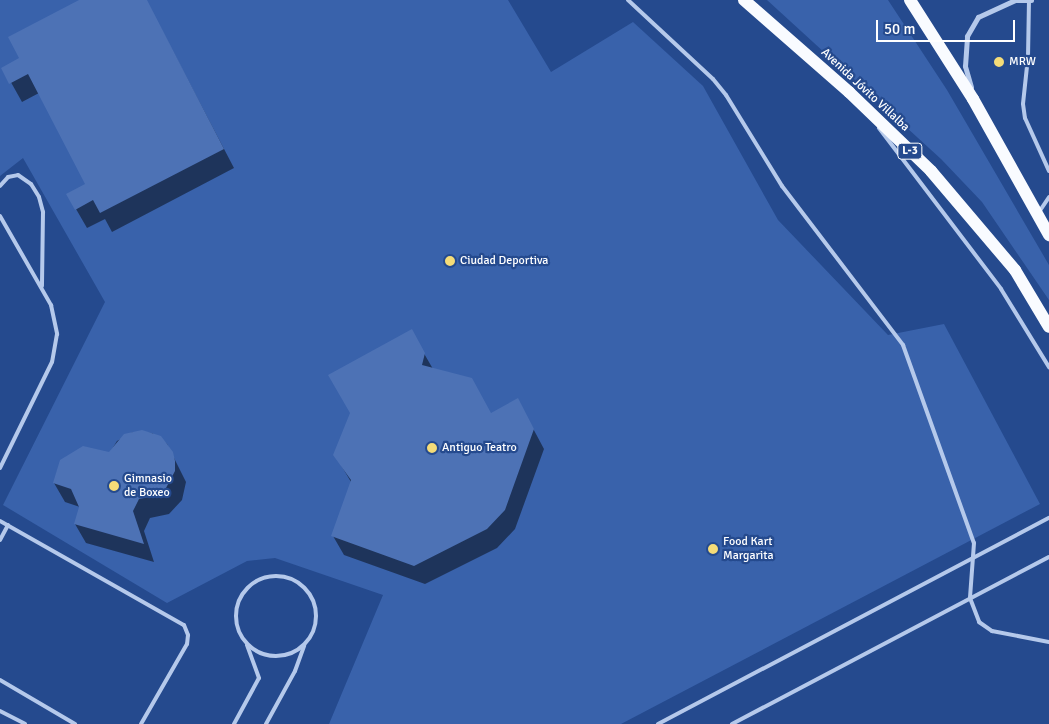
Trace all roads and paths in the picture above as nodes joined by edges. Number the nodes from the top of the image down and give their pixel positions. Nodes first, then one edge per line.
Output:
1 (628, 0) edge
2 (744, 0) edge
3 (753, 0) edge
4 (910, 0) edge
5 (1010, 0) edge
6 (1015, 0) edge
7 (1030, 0) edge
8 (770, 22) junction
9 (849, 92) junction
10 (973, 99) junction
11 (1049, 171) edge
12 (0, 186) edge
13 (1049, 197) edge
14 (1037, 214) junction
15 (0, 216) edge
16 (1049, 235) edge
17 (42, 289) junction
18 (1049, 327) edge
19 (1049, 367) edge
20 (0, 468) edge
21 (1049, 518) edge
22 (0, 521) edge
23 (8, 525) junction
24 (0, 540) edge
25 (975, 557) junction
26 (1049, 557) edge
27 (970, 598) junction
28 (1049, 642) edge
29 (247, 644) junction
30 (304, 646) junction
31 (0, 680) edge
32 (0, 711) edge
33 (25, 724) edge
34 (76, 724) edge
35 (142, 724) edge
36 (234, 724) edge
37 (266, 724) edge
38 (658, 724) edge
39 (732, 724) edge

1 - 25 lane
2 - 8 main road, Avenida Jóvito Villalba / L-3
3 - 8 main road
4 - 10 main road
5 - 6 street
6 - 7 street
6 - 10 street
7 - 11 lane
8 - 9 main road, Avenida Jóvito Villalba / L-3
9 - 18 main road, Avenida Jóvito Villalba / L-3
9 - 19 lane
10 - 14 main road
12 - 17 lane
13 - 14 lane
14 - 16 main road
15 - 17 lane
17 - 20 lane
21 - 25 lane
22 - 23 lane
23 - 24 lane
23 - 35 lane
25 - 27 lane
25 - 38 lane
26 - 27 lane
27 - 28 lane
27 - 39 lane
29 - 30 lane
29 - 30 lane
29 - 36 lane
30 - 37 lane
31 - 34 lane
32 - 33 lane

